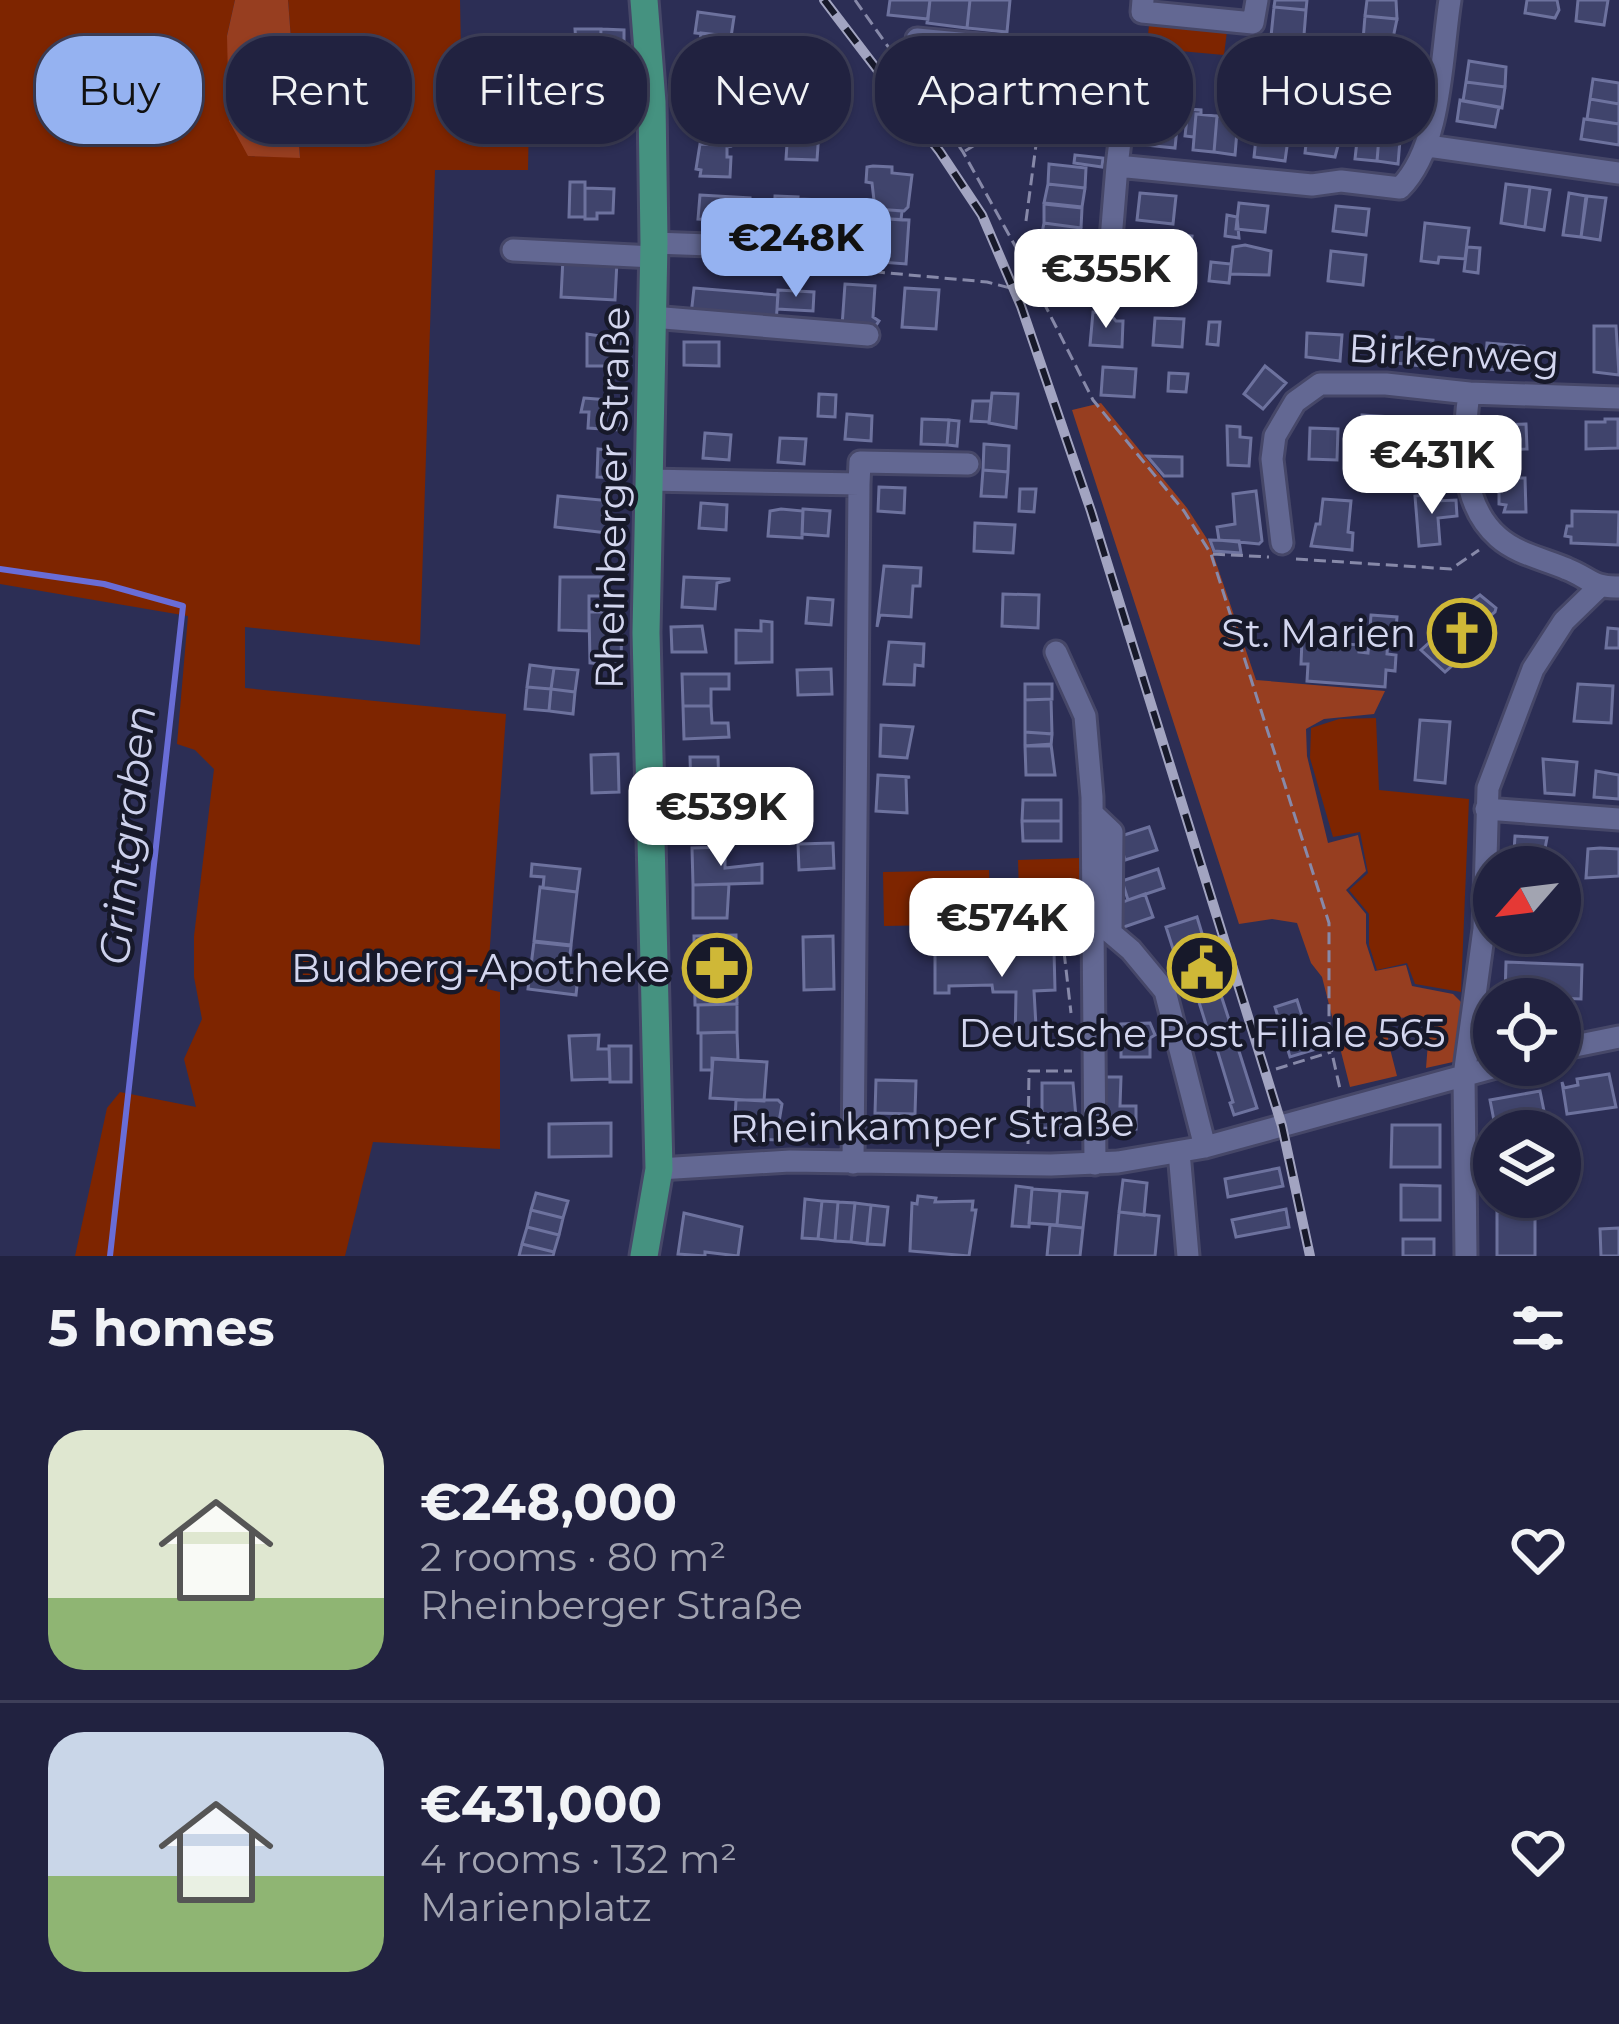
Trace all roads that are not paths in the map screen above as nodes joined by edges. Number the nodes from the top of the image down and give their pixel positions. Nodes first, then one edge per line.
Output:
1 (644, 0) edge
2 (1143, 0) edge
3 (1257, 0) edge
4 (1450, 0) edge
5 (1120, 144) edge
6 (1428, 146) junction
7 (1118, 166) junction
8 (1619, 173) edge
9 (513, 250) dead end
10 (654, 250) junction
11 (852, 250) road end
12 (1045, 291) road end
13 (652, 317) junction
14 (868, 335) dead end
15 (1469, 393) junction
16 (1619, 398) edge
17 (968, 464) dead end
18 (647, 480) junction
19 (860, 484) junction
20 (1282, 553) road end
21 (1609, 587) edge
22 (1056, 652) dead end
23 (1486, 809) junction
24 (1092, 812) junction
25 (1619, 819) edge
26 (1619, 1037) edge
27 (1581, 1045) edge
28 (1473, 1073) edge
29 (1464, 1076) junction
30 (1205, 1147) junction
31 (1179, 1152) junction
32 (853, 1162) junction
33 (1095, 1164) junction
34 (659, 1169) junction
35 (644, 1256) edge
36 (1187, 1256) edge
37 (1466, 1256) edge

1 - 10 main road, Rheinberger Straße
2 - 3 street
4 - 6 street
5 - 7 street
6 - 7 street
6 - 8 street
7 - 12 street
9 - 10 street
10 - 11 street
10 - 13 main road, Rheinberger Straße
13 - 14 street
13 - 18 main road, Rheinberger Straße
15 - 16 street, Birkenweg
15 - 20 street, Birkenweg
15 - 21 street
17 - 19 street
18 - 19 street
18 - 34 main road, Rheinberger Straße
19 - 32 street
21 - 23 street
22 - 24 street
23 - 25 street
23 - 29 street
24 - 30 street, Rheinkamper Straße
24 - 33 street
26 - 27 street
28 - 29 street, Rheinkamper Straße
29 - 30 street, Rheinkamper Straße
29 - 37 street
30 - 31 street, Rheinkamper Straße
31 - 33 street, Rheinkamper Straße
31 - 36 street
32 - 33 street, Rheinkamper Straße
32 - 34 street, Rheinkamper Straße
34 - 35 main road, Rheinberger Straße

